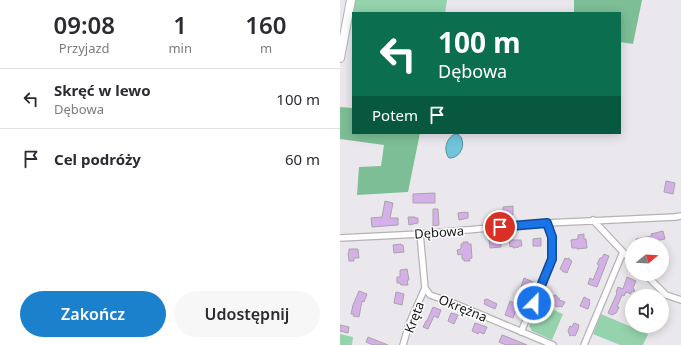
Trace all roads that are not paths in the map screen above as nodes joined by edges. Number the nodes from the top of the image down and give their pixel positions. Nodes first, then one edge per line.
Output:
1 (351, 0) edge
2 (340, 58) edge
3 (681, 216) edge
4 (593, 220) junction
5 (547, 223) junction
6 (420, 234) junction
7 (340, 238) edge
8 (623, 252) joint
9 (652, 281) edge
10 (424, 288) junction
11 (681, 300) edge
12 (522, 332) junction
13 (403, 345) edge
14 (553, 345) edge
15 (584, 345) edge

1 - 2 street
3 - 4 street, Dębowa
4 - 5 street, Dębowa
4 - 8 street
5 - 6 street, Dębowa
5 - 12 street
6 - 7 street, Dębowa
6 - 10 street, Okrężna
8 - 15 street
9 - 11 street
10 - 12 street, Okrężna
10 - 13 street, Kręta
12 - 14 street, Okrężna

